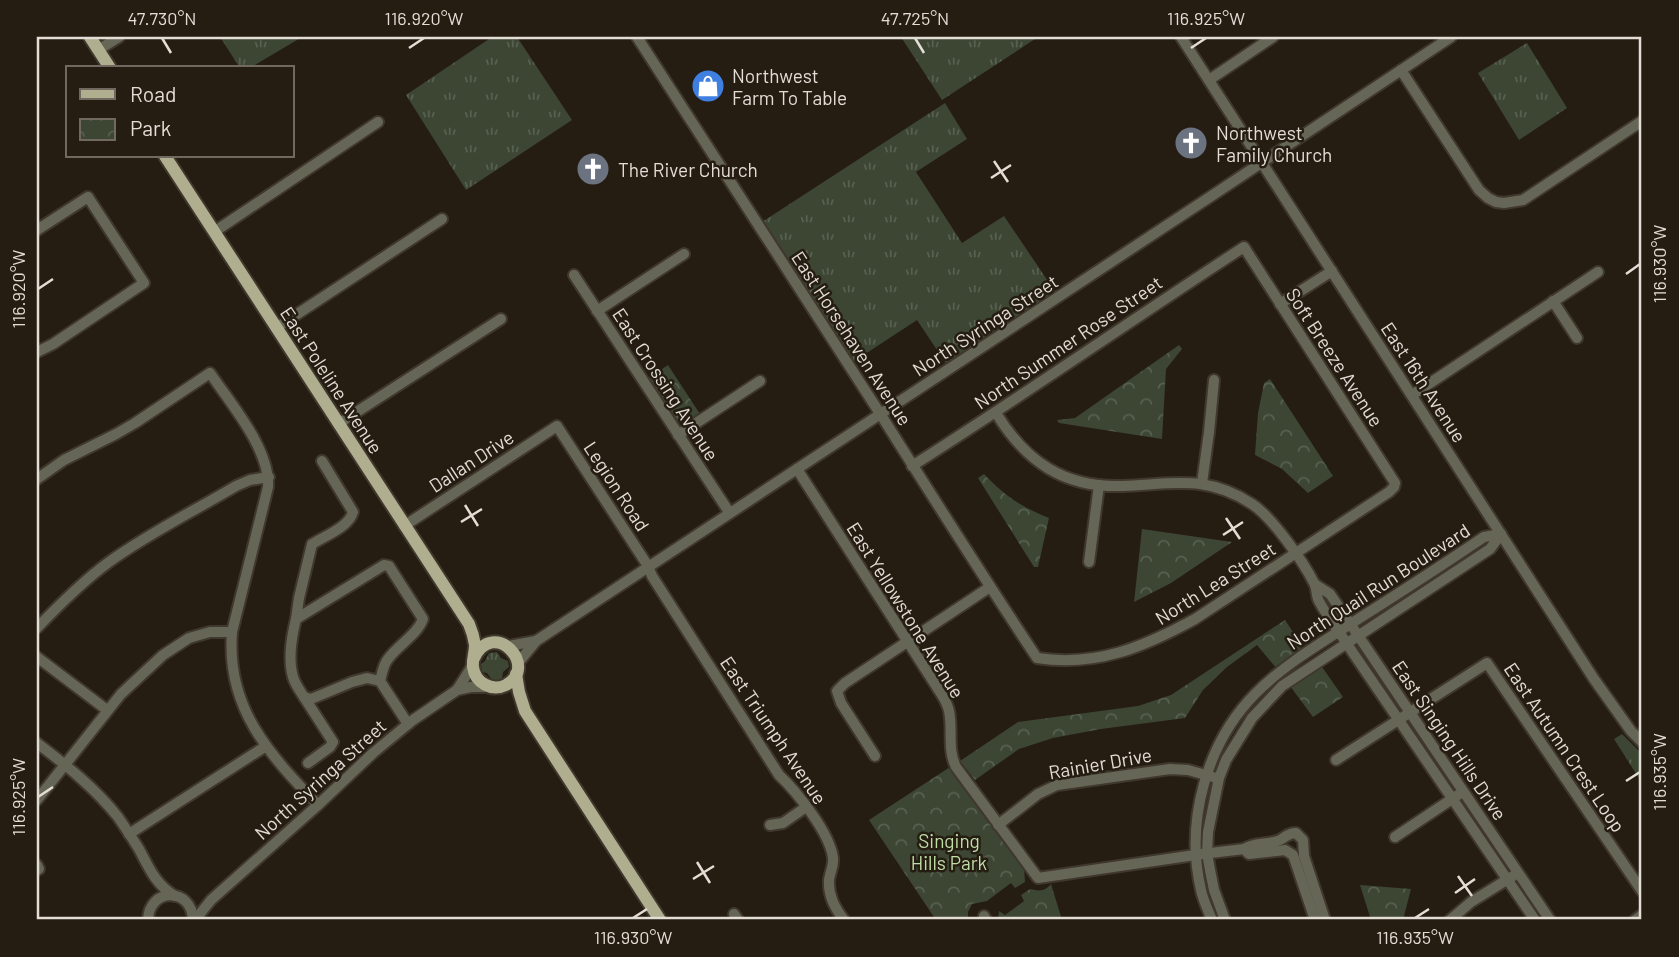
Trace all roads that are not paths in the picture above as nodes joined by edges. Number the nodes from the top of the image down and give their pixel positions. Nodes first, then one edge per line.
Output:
1 (90, 37) edge
2 (119, 37) edge
3 (638, 37) edge
4 (1181, 37) edge
5 (1273, 37) edge
6 (1451, 37) edge
7 (98, 50) junction
8 (109, 66) edge
9 (1401, 70) junction
10 (1209, 80) junction
11 (1642, 121) edge
12 (378, 122) dead end
13 (166, 158) edge
14 (1263, 163) junction
15 (442, 219) dead end
16 (37, 230) edge
17 (214, 232) junction
18 (1244, 247) joint
19 (684, 254) dead end
20 (1332, 271) junction
21 (1598, 272) dead end
22 (574, 275) dead end
23 (1553, 301) junction
24 (1280, 304) junction
25 (597, 311) junction
26 (501, 319) dead end
27 (276, 328) junction
28 (1577, 338) dead end
29 (37, 352) edge
30 (1214, 380) dead end
31 (760, 381) dead end
32 (1412, 395) junction
33 (996, 413) junction
34 (881, 415) junction
35 (338, 424) junction
36 (557, 426) joint
37 (678, 435) junction
38 (322, 461) dead end
39 (912, 466) junction
40 (797, 469) junction
41 (269, 477) junction
42 (37, 480) edge
43 (1202, 483) junction
44 (1099, 485) junction
45 (1394, 487) joint
46 (729, 512) junction
47 (404, 526) junction
48 (1501, 534) junction
49 (1295, 554) junction
50 (1089, 562) dead end
51 (648, 566) junction
52 (1316, 585) junction
53 (990, 587) junction
54 (296, 619) junction
55 (469, 624) junction
56 (1351, 624) junction
57 (37, 628) edge
58 (1339, 631) junction
59 (232, 632) junction
60 (1359, 636) junction
61 (536, 640) junction
62 (908, 641) junction
63 (1347, 644) junction
64 (504, 645) junction
65 (37, 657) edge
66 (1037, 659) joint
67 (474, 661) junction
68 (517, 669) junction
69 (380, 681) junction
70 (492, 687) junction
71 (457, 690) junction
72 (304, 697) junction
73 (107, 710) junction
74 (525, 711) junction
75 (1410, 712) junction
76 (1399, 719) junction
77 (408, 724) junction
78 (1642, 742) edge
79 (37, 743) edge
80 (266, 746) junction
81 (875, 756) dead end
82 (1336, 760) dead end
83 (308, 763) dead end
84 (65, 765) junction
85 (1207, 775) junction
86 (1219, 778) junction
87 (1463, 791) junction
88 (1453, 798) junction
89 (37, 800) edge
90 (318, 805) junction
91 (806, 807) junction
92 (770, 825) dead end
93 (998, 825) junction
94 (129, 834) junction
95 (1395, 837) dead end
96 (1244, 849) junction
97 (1202, 854) junction
98 (1518, 872) junction
99 (151, 873) junction
100 (1507, 879) junction
101 (1642, 891) edge
102 (179, 897) junction
103 (211, 900) junction
104 (147, 915) edge
105 (1642, 915) edge
106 (194, 920) edge
107 (660, 920) edge
108 (844, 920) edge
109 (1212, 920) edge
110 (1225, 920) edge
111 (1315, 920) edge
112 (1325, 920) edge
113 (1450, 920) edge
114 (1535, 920) edge
115 (1550, 920) edge
116 (1635, 920) edge

1 - 7 main road
2 - 7 street
3 - 34 street, East Horsehaven Avenue
4 - 10 street, East 16th Avenue
5 - 10 street
6 - 9 street, North Syringa Street
7 - 8 main road
9 - 11 street
9 - 14 street, North Syringa Street
10 - 14 street, East 16th Avenue
12 - 17 street
13 - 17 main road, East Poleline Avenue
14 - 20 street, East 16th Avenue
14 - 34 street, North Syringa Street
15 - 27 street
16 - 29 street
17 - 27 main road, East Poleline Avenue
18 - 24 street, Soft Breeze Avenue
18 - 33 street, North Summer Rose Street
19 - 25 street
20 - 24 street
20 - 32 street, East 16th Avenue
21 - 23 street
22 - 25 street, East Crossing Avenue
23 - 28 street
23 - 32 street
24 - 45 street, Soft Breeze Avenue
25 - 37 street, East Crossing Avenue
26 - 35 street
27 - 35 main road, East Poleline Avenue
30 - 43 street
31 - 37 street
32 - 48 street, East 16th Avenue
33 - 39 street, North Summer Rose Street
33 - 44 street, East Singing Hills Drive
34 - 39 street, East Horsehaven Avenue
34 - 40 street, North Syringa Street
35 - 47 main road, East Poleline Avenue
36 - 47 street, Dallan Drive
36 - 51 street, Legion Road
37 - 46 street, East Crossing Avenue
38 - 54 street
39 - 53 street, East Horsehaven Avenue
40 - 46 street, North Syringa Street
40 - 62 street, East Yellowstone Avenue
41 - 42 street
41 - 57 street
41 - 59 street
43 - 44 street, East Singing Hills Drive
43 - 49 street, East Singing Hills Drive
44 - 50 street
45 - 49 street, North Lea Street
46 - 51 street, North Syringa Street
47 - 55 main road, East Poleline Avenue
48 - 56 street, North Quail Run Boulevard
48 - 60 street, North Quail Run Boulevard
48 - 78 street, East 16th Avenue
49 - 52 street, East Singing Hills Drive
49 - 66 street, North Lea Street
51 - 61 street, North Syringa Street
51 - 91 street, East Triumph Avenue
52 - 56 street, East Singing Hills Drive
52 - 58 street, East Singing Hills Drive
53 - 62 street
53 - 66 street, East Horsehaven Avenue
54 - 69 street
54 - 72 street
55 - 64 main road, East Poleline Avenue
55 - 67 main road, East Poleline Avenue
56 - 58 street, North Quail Run Boulevard
56 - 60 street, East Singing Hills Drive
58 - 63 street, East Singing Hills Drive
58 - 85 street, North Quail Run Boulevard
59 - 73 street
59 - 80 street
60 - 63 street, North Quail Run Boulevard
60 - 75 street, East Singing Hills Drive
61 - 64 street, North Syringa Street
61 - 68 street, North Syringa Street
62 - 81 street
62 - 93 street, East Yellowstone Avenue
63 - 76 street, East Singing Hills Drive
63 - 86 street, North Quail Run Boulevard
64 - 67 main road
64 - 68 main road
65 - 73 street
67 - 70 main road
67 - 71 street, North Syringa Street
68 - 70 main road
68 - 74 main road
69 - 72 street
69 - 77 street
70 - 71 street, North Syringa Street
70 - 74 main road
71 - 77 street, North Syringa Street
72 - 83 street
73 - 84 street
74 - 107 main road
75 - 76 street
75 - 87 street, East Singing Hills Drive
75 - 101 street, East Autumn Crest Loop
76 - 82 street
76 - 88 street, East Singing Hills Drive
77 - 90 street, North Syringa Street
79 - 84 street
80 - 90 street
80 - 94 street
84 - 89 street
84 - 94 street
85 - 86 street, Rainier Drive
85 - 93 street, Rainier Drive
85 - 97 street, North Quail Run Boulevard
86 - 97 street, North Quail Run Boulevard
87 - 88 street
87 - 98 street, East Singing Hills Drive
88 - 95 street
88 - 100 street, East Singing Hills Drive
90 - 103 street, North Syringa Street
91 - 92 street
91 - 108 street, East Triumph Avenue
93 - 97 street, East Yellowstone Avenue
94 - 99 street
96 - 97 street
96 - 111 street
96 - 112 street
97 - 109 street, North Quail Run Boulevard
97 - 110 street, North Quail Run Boulevard
98 - 100 street
98 - 115 street, East Singing Hills Drive
99 - 102 street
99 - 104 street
100 - 113 street
100 - 114 street, East Singing Hills Drive
102 - 103 street
102 - 104 street
102 - 106 street
103 - 106 street, North Syringa Street
105 - 116 street

